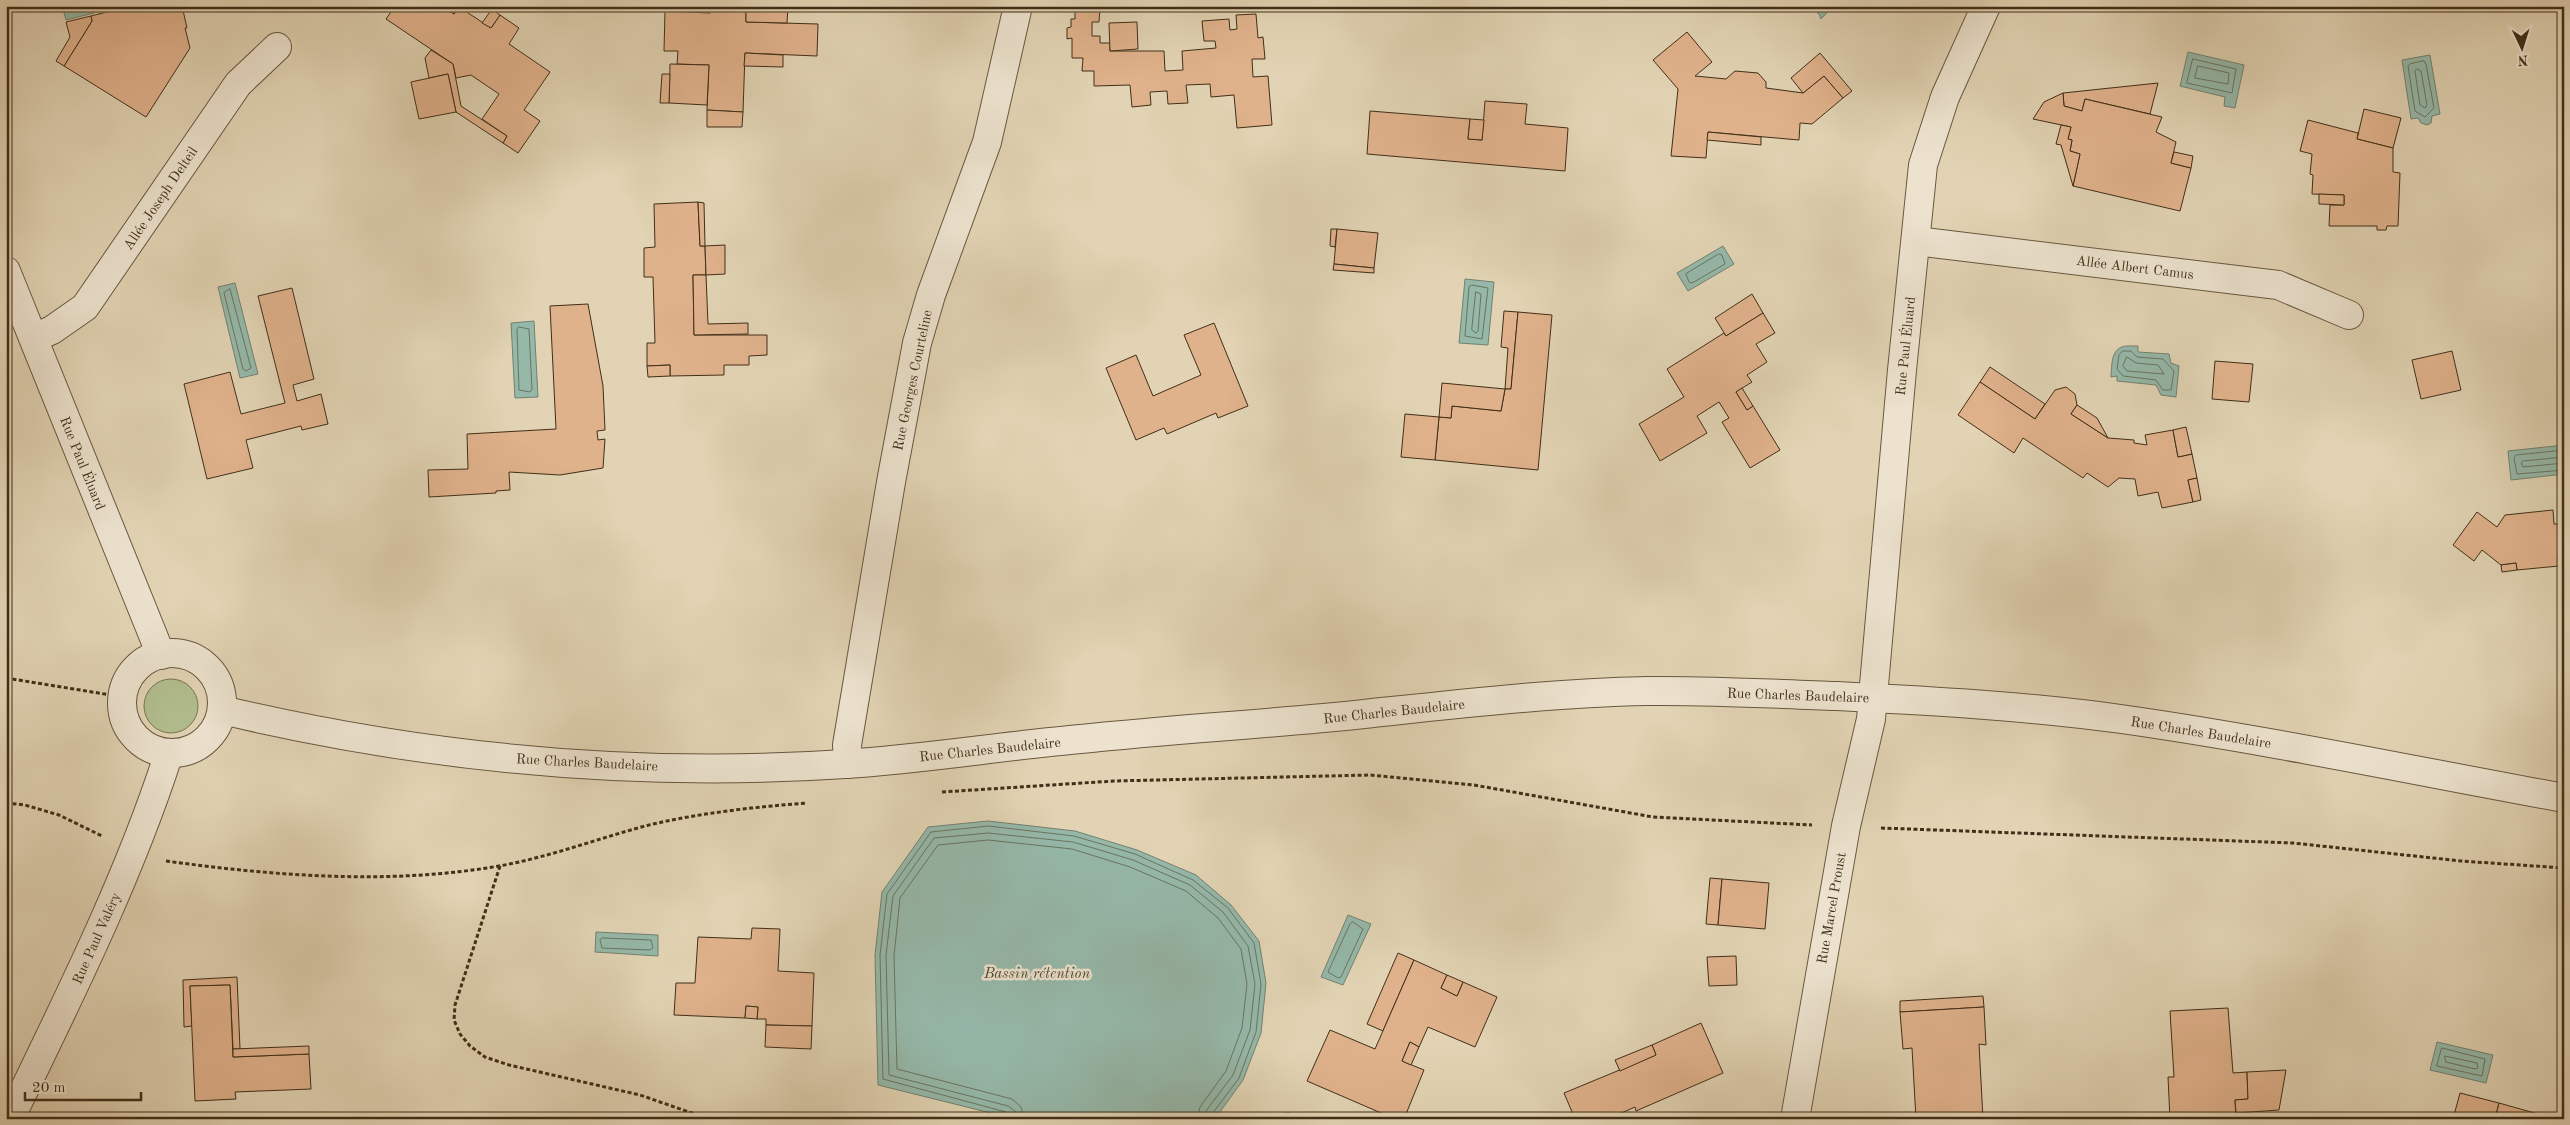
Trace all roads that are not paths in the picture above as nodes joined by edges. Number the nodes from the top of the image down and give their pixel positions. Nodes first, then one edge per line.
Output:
1 (1018, 6) edge
2 (1986, 6) edge
3 (277, 47) dead end
4 (1916, 241) junction
5 (6, 270) edge
6 (2349, 315) dead end
7 (34, 338) junction
8 (161, 655) junction
9 (1873, 698) junction
10 (222, 710) junction
11 (170, 753) junction
12 (848, 764) junction
13 (2564, 798) edge
14 (10, 1119) edge
15 (1795, 1119) edge

1 - 12 street, Rue Georges Courteline
2 - 4 street, Rue Paul Éluard
3 - 7 street, Allée Joseph Delteil
4 - 6 street, Allée Albert Camus
4 - 9 street, Rue Paul Éluard
5 - 7 street, Rue Paul Éluard
7 - 8 street, Rue Paul Éluard
8 - 10 street
8 - 11 street
9 - 12 street, Rue Charles Baudelaire
9 - 13 street, Rue Charles Baudelaire
9 - 15 street, Rue Marcel Proust
10 - 11 street
10 - 12 street, Rue Charles Baudelaire
11 - 14 street, Rue Paul Valéry

